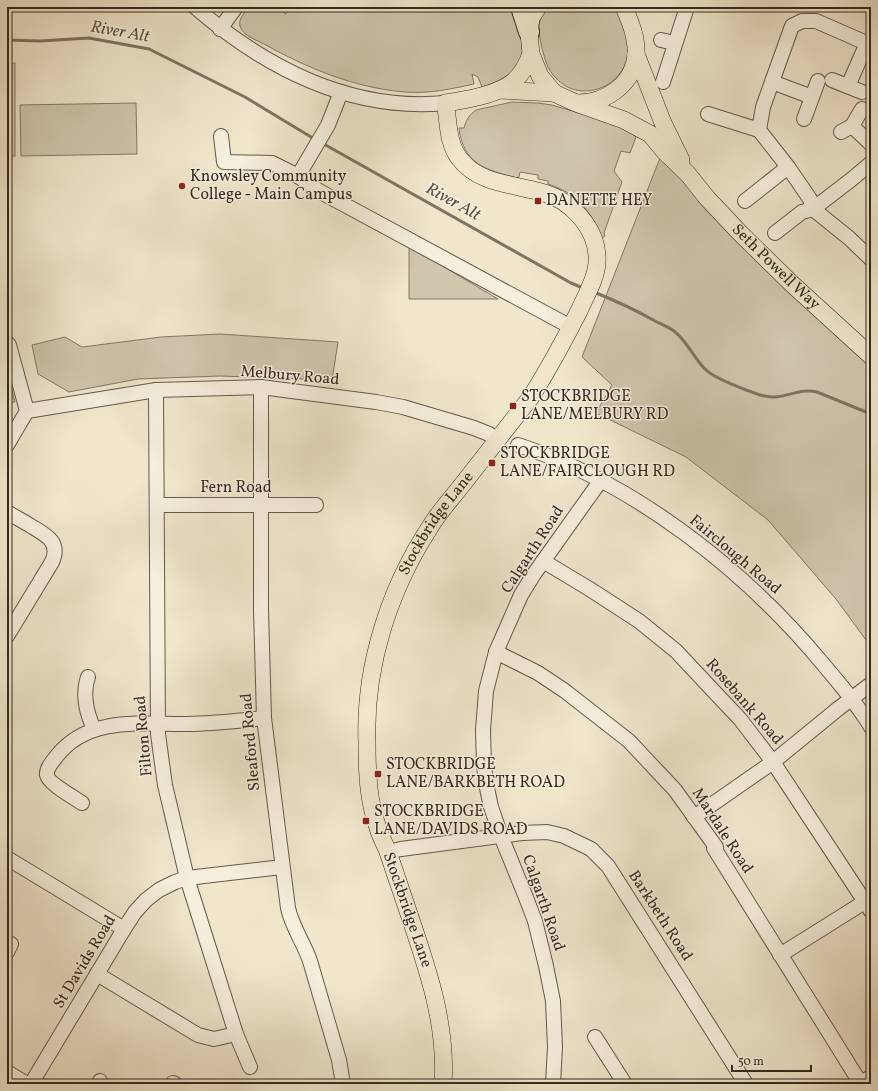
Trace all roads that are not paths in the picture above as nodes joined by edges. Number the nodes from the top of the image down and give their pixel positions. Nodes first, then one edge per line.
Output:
1 (195, 7) edge
2 (236, 7) edge
3 (521, 7) edge
4 (538, 7) edge
5 (624, 7) edge
6 (687, 7) edge
7 (220, 29) junction
8 (529, 32) junction
9 (661, 40) dead end
10 (674, 43) junction
11 (869, 44) edge
12 (532, 54) junction
13 (636, 54) junction
14 (832, 80) dead end
15 (818, 81) dead end
16 (663, 82) dead end
17 (772, 82) junction
18 (848, 86) junction
19 (499, 90) junction
20 (341, 92) junction
21 (862, 92) dead end
22 (554, 93) junction
23 (812, 97) junction
24 (445, 103) junction
25 (576, 103) junction
26 (862, 109) dead end
27 (708, 114) dead end
28 (804, 119) dead end
29 (759, 130) junction
30 (221, 136) dead end
31 (871, 144) edge
32 (871, 163) edge
33 (788, 167) junction
34 (687, 173) junction
35 (298, 176) junction
36 (744, 201) dead end
37 (808, 210) junction
38 (775, 233) dead end
39 (871, 259) edge
40 (571, 327) junction
41 (7, 343) edge
42 (871, 356) edge
43 (261, 387) junction
44 (156, 390) junction
45 (27, 412) junction
46 (497, 441) junction
47 (7, 445) edge
48 (518, 445) dead end
49 (601, 480) junction
50 (157, 505) junction
51 (316, 505) dead end
52 (261, 506) junction
53 (7, 512) edge
54 (543, 561) junction
55 (7, 636) edge
56 (496, 652) junction
57 (88, 677) dead end
58 (871, 684) edge
59 (853, 699) junction
60 (264, 718) junction
61 (157, 722) junction
62 (871, 727) edge
63 (94, 729) junction
64 (773, 762) junction
65 (82, 803) dead end
66 (694, 817) junction
67 (501, 836) junction
68 (387, 852) junction
69 (7, 858) edge
70 (282, 867) junction
71 (187, 878) junction
72 (869, 903) edge
73 (124, 929) junction
74 (780, 955) junction
75 (97, 974) junction
76 (236, 1034) junction
77 (595, 1037) dead end
78 (250, 1067) dead end
79 (7, 1072) edge
80 (863, 1082) edge
81 (27, 1084) edge
82 (31, 1084) edge
83 (343, 1084) edge
84 (443, 1084) edge
85 (553, 1084) edge
86 (625, 1084) edge
87 (746, 1084) edge

1 - 7 street
2 - 7 street
3 - 8 highway
4 - 8 main road
5 - 13 main road
6 - 10 street
7 - 20 street
8 - 12 main road
9 - 10 street
10 - 16 street
11 - 17 street
11 - 18 street
12 - 19 main road
12 - 22 main road
13 - 25 main road
13 - 34 main road, Seth Powell Way
14 - 18 street
15 - 23 street
17 - 23 street
17 - 29 street
18 - 21 street
19 - 22 main road
19 - 24 main road
20 - 24 street
20 - 35 street
22 - 25 main road, Seth Powell Way
23 - 28 street
24 - 40 main road, Stockbridge Lane
25 - 34 main road, Seth Powell Way
26 - 31 street
27 - 29 street
29 - 33 street
30 - 35 street
32 - 37 street
33 - 36 street
33 - 37 street
34 - 42 main road, Seth Powell Way
35 - 40 street
37 - 38 street
37 - 39 street
40 - 46 main road, Stockbridge Lane
41 - 45 street
43 - 44 street, Melbury Road
43 - 46 street, Melbury Road
43 - 52 street, Sleaford Road
44 - 45 street, Melbury Road
44 - 50 street, Filton Road
45 - 47 street
46 - 68 main road, Stockbridge Lane
48 - 49 street, Fairclough Road
49 - 54 street, Calgarth Road
49 - 59 street, Fairclough Road
50 - 52 street, Fern Road
50 - 61 street, Filton Road
51 - 52 street, Fern Road
52 - 60 street, Sleaford Road
53 - 55 street
54 - 56 street, Calgarth Road
54 - 64 street, Rosebank Road
56 - 66 street, Mardale Road
56 - 67 street, Calgarth Road
57 - 63 street
58 - 59 street
59 - 62 street, Fairclough Road
59 - 64 street
60 - 61 street
60 - 70 street, Sleaford Road
61 - 63 street
61 - 71 street, Filton Road
63 - 65 street
64 - 66 street
64 - 72 street, Rosebank Road
66 - 74 street, Mardale Road
67 - 68 street, Barkbeth Road
67 - 85 street, Calgarth Road
67 - 87 street, Barkbeth Road
68 - 84 main road, Stockbridge Lane
69 - 73 street
70 - 71 street, St Davids Road
70 - 83 street, Sleaford Road
71 - 73 street, St Davids Road
71 - 76 street, Filton Road
72 - 74 street
73 - 75 street, St Davids Road
74 - 80 street, Mardale Road
75 - 76 street
75 - 82 street, St Davids Road
76 - 78 street, Filton Road
77 - 86 street
79 - 81 street

